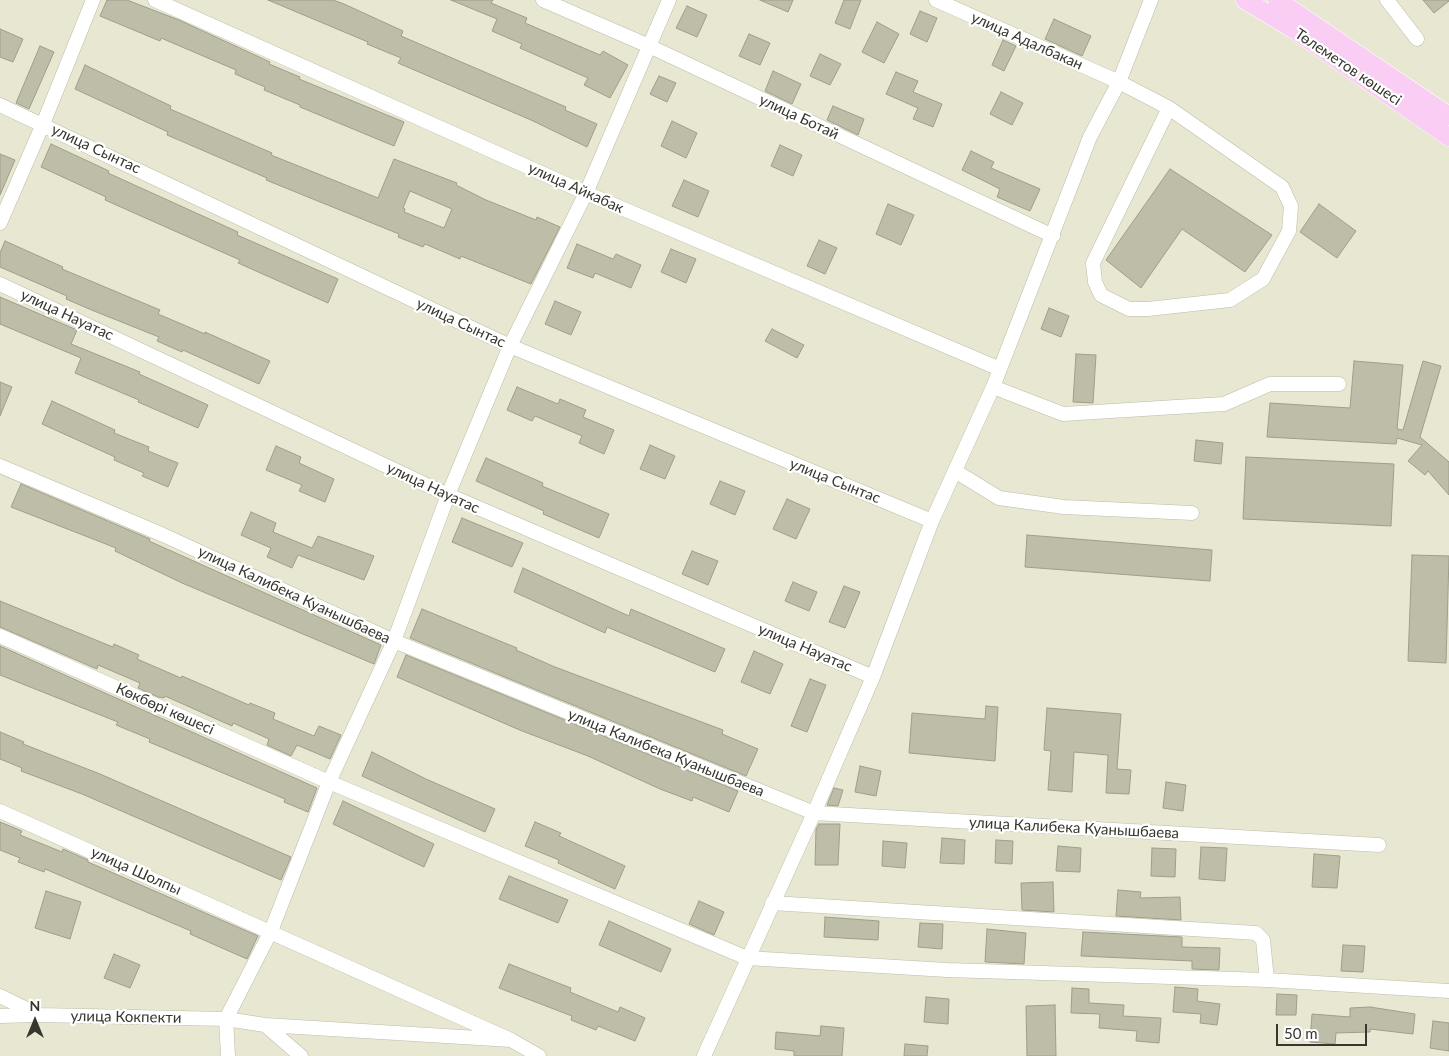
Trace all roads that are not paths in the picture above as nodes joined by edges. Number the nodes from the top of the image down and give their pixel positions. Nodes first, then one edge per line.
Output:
1 (93, 0) edge
2 (155, 0) edge
3 (544, 0) edge
4 (669, 0) edge
5 (936, 0) edge
6 (1151, 0) edge
7 (1246, 0) edge
8 (1277, 0) edge
9 (1387, 0) edge
10 (1417, 39) dead end
11 (649, 46) junction
12 (1119, 82) junction
13 (0, 105) edge
14 (1169, 108) junction
15 (1449, 116) edge
16 (43, 124) junction
17 (1449, 137) edge
18 (586, 193) junction
19 (0, 223) edge
20 (1053, 236) junction
21 (0, 284) edge
22 (510, 346) junction
23 (1000, 369) junction
24 (1339, 384) dead end
25 (993, 387) junction
26 (0, 466) edge
27 (955, 471) junction
28 (448, 495) junction
29 (1192, 514) dead end
30 (932, 521) junction
31 (0, 636) edge
32 (394, 641) junction
33 (873, 677) junction
34 (329, 782) junction
35 (0, 811) edge
36 (814, 813) junction
37 (1379, 845) dead end
38 (772, 903) junction
39 (271, 931) junction
40 (747, 958) junction
41 (1267, 980) junction
42 (1449, 991) edge
43 (0, 996) edge
44 (38, 1015) junction
45 (0, 1016) edge
46 (226, 1019) junction
47 (265, 1025) junction
48 (511, 1040) junction
49 (228, 1056) edge
50 (302, 1056) edge
51 (539, 1056) edge
52 (704, 1056) edge

1 - 16 street
2 - 18 street, улица Айкабак
3 - 11 street, улица Ботай
4 - 11 street
5 - 12 street, улица Адалбакан
6 - 12 street
7 - 17 main road, Төлеметов көшесі
8 - 15 main road, Төлеметов көшесі
9 - 10 street
11 - 18 street
11 - 20 street, улица Ботай
12 - 14 street, улица Адалбакан
12 - 20 street
13 - 16 street, улица Сынтас
14 - 14 street, улица Адалбакан
16 - 19 street
16 - 22 street, улица Сынтас
18 - 22 street
18 - 23 street, улица Айкабак
20 - 23 street
21 - 28 street, улица Науатас
22 - 28 street
22 - 30 street, улица Сынтас
23 - 25 street
24 - 25 street
25 - 27 street
26 - 32 street, улица Калибека Куанышбаева
27 - 29 street
27 - 30 street
28 - 32 street
28 - 33 street, улица Науатас
30 - 33 street
31 - 34 street, Көкбөрі көшесі
32 - 34 street
32 - 36 street, улица Калибека Куанышбаева
33 - 36 street
34 - 39 street
34 - 40 street, Көкбөрі көшесі
35 - 39 street, улица Шолпы
36 - 37 street, улица Калибека Куанышбаева
36 - 38 street
38 - 40 street
38 - 41 street
39 - 46 street
39 - 48 street, улица Шолпы
40 - 41 street, Көкбөрі көшесі
40 - 52 street
41 - 42 street, Көкбөрі көшесі
43 - 44 street, улица Кокпекти
44 - 45 street
44 - 46 street, улица Кокпекти
46 - 47 street, улица Кокпекти
46 - 49 street
47 - 48 street, улица Кокпекти
47 - 50 street
48 - 51 street, улица Шолпы

